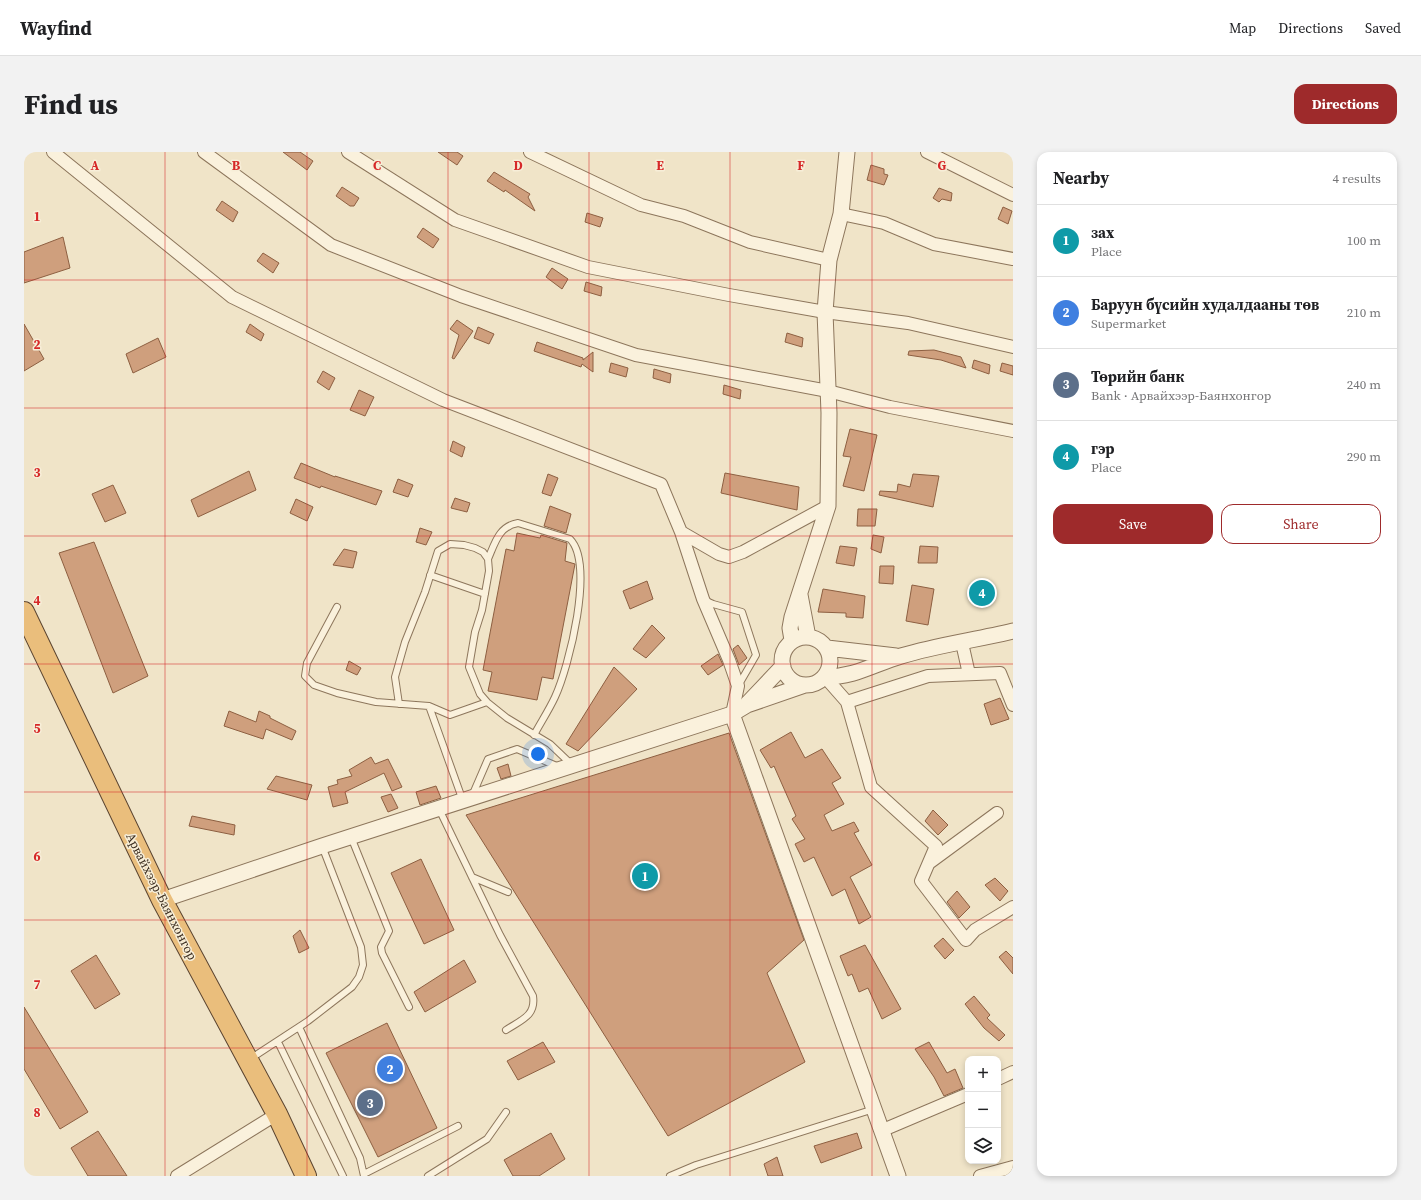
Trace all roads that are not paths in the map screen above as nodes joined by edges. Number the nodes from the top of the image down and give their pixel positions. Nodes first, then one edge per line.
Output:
1 (53, 152) edge
2 (204, 152) edge
3 (348, 152) edge
4 (530, 152) edge
5 (847, 152) edge
6 (927, 152) edge
7 (1013, 195) edge
8 (841, 214) junction
9 (1013, 259) edge
10 (829, 260) junction
11 (825, 312) junction
12 (1013, 347) edge
13 (828, 391) junction
14 (1013, 431) edge
15 (828, 506) junction
16 (681, 532) junction
17 (488, 559) junction
18 (430, 575) junction
19 (485, 594) junction
20 (799, 594) junction
21 (703, 599) junction
22 (337, 606) dead end
23 (24, 612) edge
24 (1013, 631) edge
25 (808, 637) junction
26 (792, 640) junction
27 (962, 642) junction
28 (827, 648) junction
29 (901, 656) junction
30 (783, 666) junction
31 (969, 674) junction
32 (824, 676) junction
33 (804, 685) junction
34 (738, 686) junction
35 (487, 702) junction
36 (847, 702) junction
37 (399, 704) junction
38 (747, 705) junction
39 (1013, 705) edge
40 (429, 706) junction
41 (732, 714) junction
42 (534, 735) junction
43 (568, 767) junction
44 (467, 800) junction
45 (439, 809) junction
46 (997, 813) dead end
47 (350, 837) junction
48 (322, 846) junction
49 (928, 864) junction
50 (472, 877) junction
51 (508, 892) dead end
52 (162, 900) junction
53 (1013, 908) edge
54 (409, 1007) dead end
55 (299, 1027) junction
56 (506, 1030) dead end
57 (278, 1042) junction
58 (248, 1060) junction
59 (1013, 1072) edge
60 (1001, 1078) edge
61 (965, 1095) edge
62 (875, 1108) junction
63 (506, 1112) dead end
64 (278, 1114) junction
65 (458, 1126) dead end
66 (883, 1130) junction
67 (1013, 1167) edge
68 (364, 1175) edge
69 (177, 1176) edge
70 (306, 1176) edge
71 (343, 1176) edge
72 (428, 1176) edge
73 (670, 1176) edge
74 (898, 1176) edge
75 (980, 1176) edge

1 - 16 street
2 - 13 street
3 - 11 street
4 - 10 street
5 - 8 street
6 - 7 street
8 - 9 street
8 - 10 street
10 - 11 street
11 - 12 street
11 - 13 street
13 - 14 street
13 - 15 street
15 - 16 street
15 - 20 street
16 - 21 street
17 - 18 lane
17 - 19 lane
17 - 42 lane
18 - 19 lane
18 - 37 lane
19 - 35 lane
20 - 25 street
20 - 26 street
21 - 34 street
21 - 34 lane
22 - 37 lane
23 - 52 highway, Арвайхээр-Баянхонгор
24 - 27 street
25 - 26 street
25 - 28 street
26 - 30 street
27 - 29 street
27 - 31 street
28 - 29 street
28 - 32 street
29 - 32 street
30 - 33 street
30 - 38 street
31 - 36 street
31 - 39 street
32 - 33 street
32 - 36 street
33 - 38 street
34 - 41 street
35 - 40 lane
35 - 42 lane
36 - 49 street
37 - 40 lane
38 - 41 street
40 - 44 lane
41 - 43 street
41 - 62 street
42 - 43 lane
43 - 44 street
43 - 44 lane
44 - 45 street
45 - 47 street
45 - 50 lane
46 - 49 street
47 - 48 street
47 - 54 lane
48 - 52 street
48 - 55 lane
49 - 53 street
50 - 51 lane
50 - 56 lane
52 - 58 highway, Арвайхээр-Баянхонгор
55 - 57 lane
55 - 68 lane
57 - 58 lane
57 - 71 lane
58 - 64 highway, Арвайхээр-Баянхонгор
59 - 60 street
61 - 66 street
62 - 66 street
62 - 73 lane
63 - 72 lane
64 - 69 street
64 - 70 highway, Арвайхээр-Баянхонгор
65 - 68 lane
66 - 74 street
67 - 75 street

